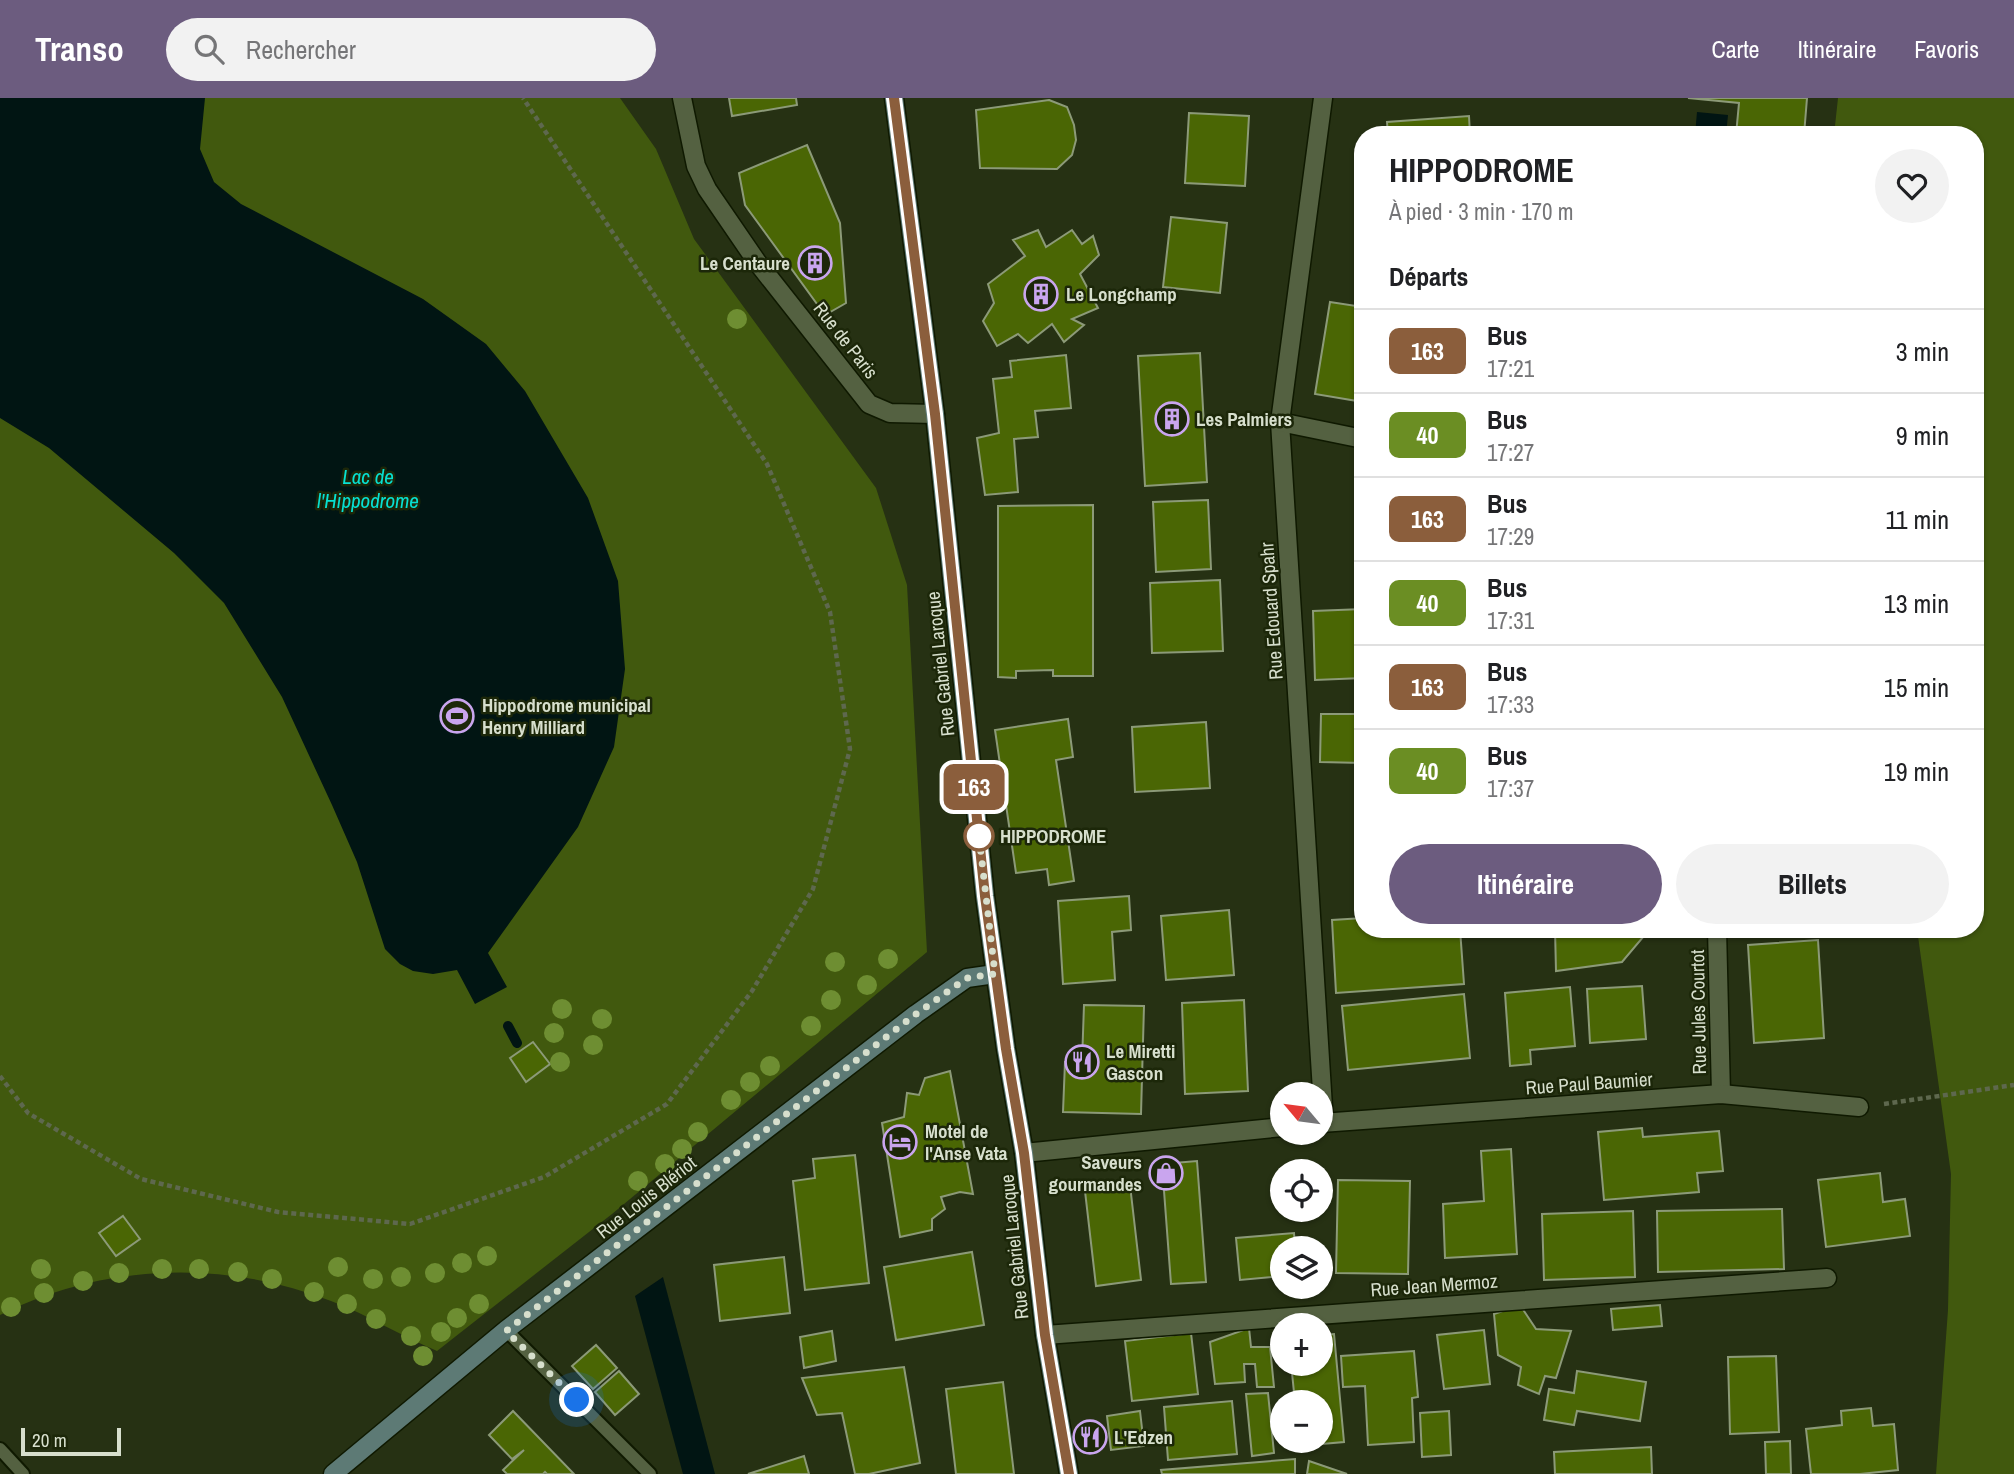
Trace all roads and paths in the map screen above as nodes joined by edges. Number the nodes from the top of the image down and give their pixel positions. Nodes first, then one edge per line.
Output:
1 (523, 98) edge
2 (682, 98) edge
3 (894, 98) edge
4 (1324, 99) edge
5 (935, 414) junction
6 (1280, 422) junction
7 (1354, 437) edge
8 (1717, 938) edge
9 (995, 974) junction
10 (0, 1076) edge
11 (1320, 1082) edge
12 (2014, 1085) edge
13 (1721, 1094) junction
14 (1859, 1107) joint
15 (1334, 1122) edge
16 (1270, 1128) edge
17 (1024, 1153) junction
18 (1827, 1278) dead end
19 (506, 1331) junction
20 (1045, 1335) junction
21 (0, 1449) edge
22 (23, 1474) edge
23 (333, 1474) edge
24 (650, 1474) edge
25 (1069, 1474) edge

1 - 10 path
2 - 5 street, Rue de Paris
3 - 5 street, Rue Gabriel Laroque
4 - 6 street, Rue Edouard Spahr
5 - 9 street, Rue Gabriel Laroque
6 - 7 street
6 - 11 street, Rue Edouard Spahr
8 - 13 street, Rue Jules Courtot
9 - 17 street, Rue Gabriel Laroque
9 - 19 street, Rue Louis Blériot
12 - 14 path
13 - 14 street, Rue Paul Baumier
13 - 15 street, Rue Paul Baumier
16 - 17 street
17 - 20 street, Rue Gabriel Laroque
18 - 20 street, Rue Jean Mermoz
19 - 23 street, Rue Louis Blériot
19 - 24 lane
20 - 25 street, Rue Gabriel Laroque
21 - 22 lane

